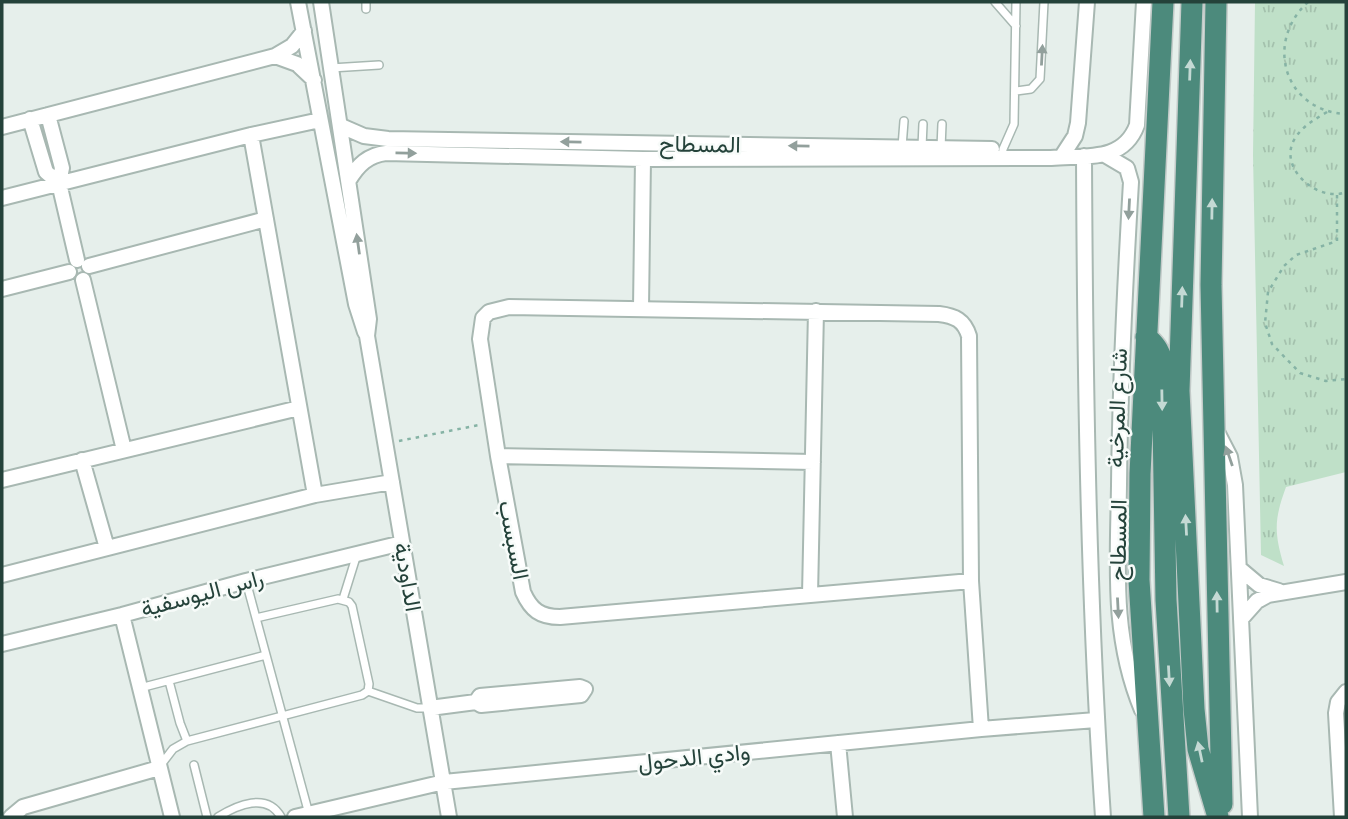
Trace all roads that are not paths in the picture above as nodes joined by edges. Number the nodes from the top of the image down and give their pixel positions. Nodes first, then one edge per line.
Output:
1 (298, 2) edge
2 (321, 2) edge
3 (995, 2) edge
4 (1016, 2) edge
5 (1044, 2) edge
6 (1087, 2) edge
7 (1144, 2) edge
8 (1163, 2) edge
9 (1192, 2) edge
10 (1216, 2) edge
11 (1016, 26) junction
12 (304, 31) junction
13 (275, 56) junction
14 (379, 65) dead end
15 (331, 68) junction
16 (314, 80) junction
17 (1016, 91) junction
18 (48, 115) junction
19 (30, 119) junction
20 (320, 120) junction
21 (904, 121) dead end
22 (923, 124) dead end
23 (942, 124) dead end
24 (341, 126) junction
25 (2, 127) edge
26 (251, 135) junction
27 (325, 142) junction
28 (902, 147) junction
29 (922, 148) junction
30 (941, 148) junction
31 (345, 151) junction
32 (378, 154) junction
33 (1002, 154) junction
34 (1105, 155) junction
35 (1062, 156) junction
36 (1084, 156) junction
37 (643, 159) junction
38 (349, 180) junction
39 (59, 183) junction
40 (2, 198) edge
41 (265, 219) junction
42 (78, 266) junction
43 (2, 289) edge
44 (642, 308) junction
45 (816, 311) junction
46 (368, 336) junction
47 (1146, 337) junction
48 (299, 408) junction
49 (1212, 424) junction
50 (124, 450) junction
51 (498, 456) junction
52 (82, 460) junction
53 (813, 462) junction
54 (2, 480) edge
55 (392, 482) junction
56 (314, 495) junction
57 (402, 543) junction
58 (107, 548) junction
59 (357, 554) junction
60 (1240, 569) junction
61 (2, 575) edge
62 (246, 581) junction
63 (971, 581) junction
64 (1346, 582) edge
65 (1280, 592) junction
66 (810, 595) junction
67 (343, 599) junction
68 (122, 615) junction
69 (256, 618) junction
70 (1241, 619) junction
71 (2, 644) edge
72 (266, 655) junction
73 (169, 681) junction
74 (139, 689) junction
75 (368, 691) junction
76 (1346, 692) edge
77 (528, 696) dead end
78 (430, 708) junction
79 (282, 716) junction
80 (1096, 720) junction
81 (1148, 725) junction
82 (981, 729) junction
83 (187, 741) junction
84 (838, 743) junction
85 (194, 765) dead end
86 (159, 768) junction
87 (444, 782) junction
88 (302, 816) edge
89 (11, 817) edge
90 (172, 817) edge
91 (206, 817) edge
92 (218, 817) edge
93 (281, 817) edge
94 (449, 817) edge
95 (845, 817) edge
96 (1103, 817) edge
97 (1154, 817) edge
98 (1179, 817) edge
99 (1220, 817) edge
100 (1250, 817) edge
101 (1342, 817) edge

1 - 12 street, الداودية
2 - 15 street, الداودية
3 - 11 lane
4 - 11 lane
17 -> 5 lane
6 - 35 street
7 - 34 street
8 - 47 highway, شارع المرخية
99 -> 9 highway
49 -> 10 highway
11 - 17 lane
12 - 13 street
12 - 16 street, الداودية
13 - 16 street
13 - 18 street
14 - 15 lane
15 - 24 street, الداودية
16 - 20 street, الداودية
17 - 33 lane
18 - 19 street
18 - 39 street
19 - 25 street
19 - 39 street
20 - 26 street
20 - 27 street, الداودية
21 - 28 lane
22 - 29 lane
23 - 30 lane
28 -> 24 street, المسطاح
24 - 31 street, الداودية
26 - 39 street
26 - 41 street
27 - 31 street, المسطاح
27 - 46 street, الداودية
28 - 29 street, المسطاح
29 - 30 street, المسطاح
30 - 33 street, المسطاح
31 - 32 street, المسطاح
31 - 38 street, الداودية
32 -> 37 street, المسطاح
32 - 38 street
33 - 35 street, المسطاح
33 - 37 street, المسطاح
34 - 36 street, المسطاح
34 -> 81 street, المسطاح
35 - 36 street, المسطاح
36 - 80 street, شارع المرخية
37 - 44 street
46 -> 38 street, الداودية
39 - 40 street
39 - 42 street
41 - 42 street
41 - 48 street
42 - 43 street
42 - 50 street
44 - 45 street, السبسب
44 - 51 street, السبسب
45 - 53 street
45 - 63 street, السبسب
46 - 55 street, الداودية
47 - 81 highway, شارع المرخية
47 -> 98 highway
48 - 50 street
48 - 56 street
60 -> 49 street
99 -> 49 highway
50 - 52 street
51 - 53 street
51 - 66 street, السبسب
52 - 54 street
52 - 58 street
53 - 66 street
55 - 56 street
55 - 57 street, الداودية
56 - 58 street
57 - 59 street, راس اليوسفية
57 - 78 street, الداودية
58 - 61 street
59 - 62 street, راس اليوسفية
59 - 67 lane
60 - 65 street
60 - 70 street
62 - 68 street, راس اليوسفية
62 - 69 lane
63 - 66 street, السبسب
63 - 82 street, السبسب
64 - 65 street
65 - 70 street
67 - 69 lane
67 - 75 lane
68 - 71 street, راس اليوسفية
68 - 74 street
69 - 72 lane
70 - 100 street
72 - 73 lane
72 - 79 lane
73 - 74 lane
73 - 83 lane
74 - 86 street
75 - 78 lane
75 - 79 lane
76 - 101 street
77 - 78 street
78 - 87 street, الداودية
79 - 83 lane
79 - 88 lane
80 - 82 street, وادي الدحول
80 - 96 street, شارع المرخية
81 - 97 highway, شارع المرخية
82 - 84 street, وادي الدحول
83 - 86 lane
84 - 87 street, وادي الدحول
84 - 95 street
85 - 91 lane
86 - 89 street
86 - 90 street
87 - 88 street, وادي الدحول
87 - 94 street, الداودية
92 - 93 lane

